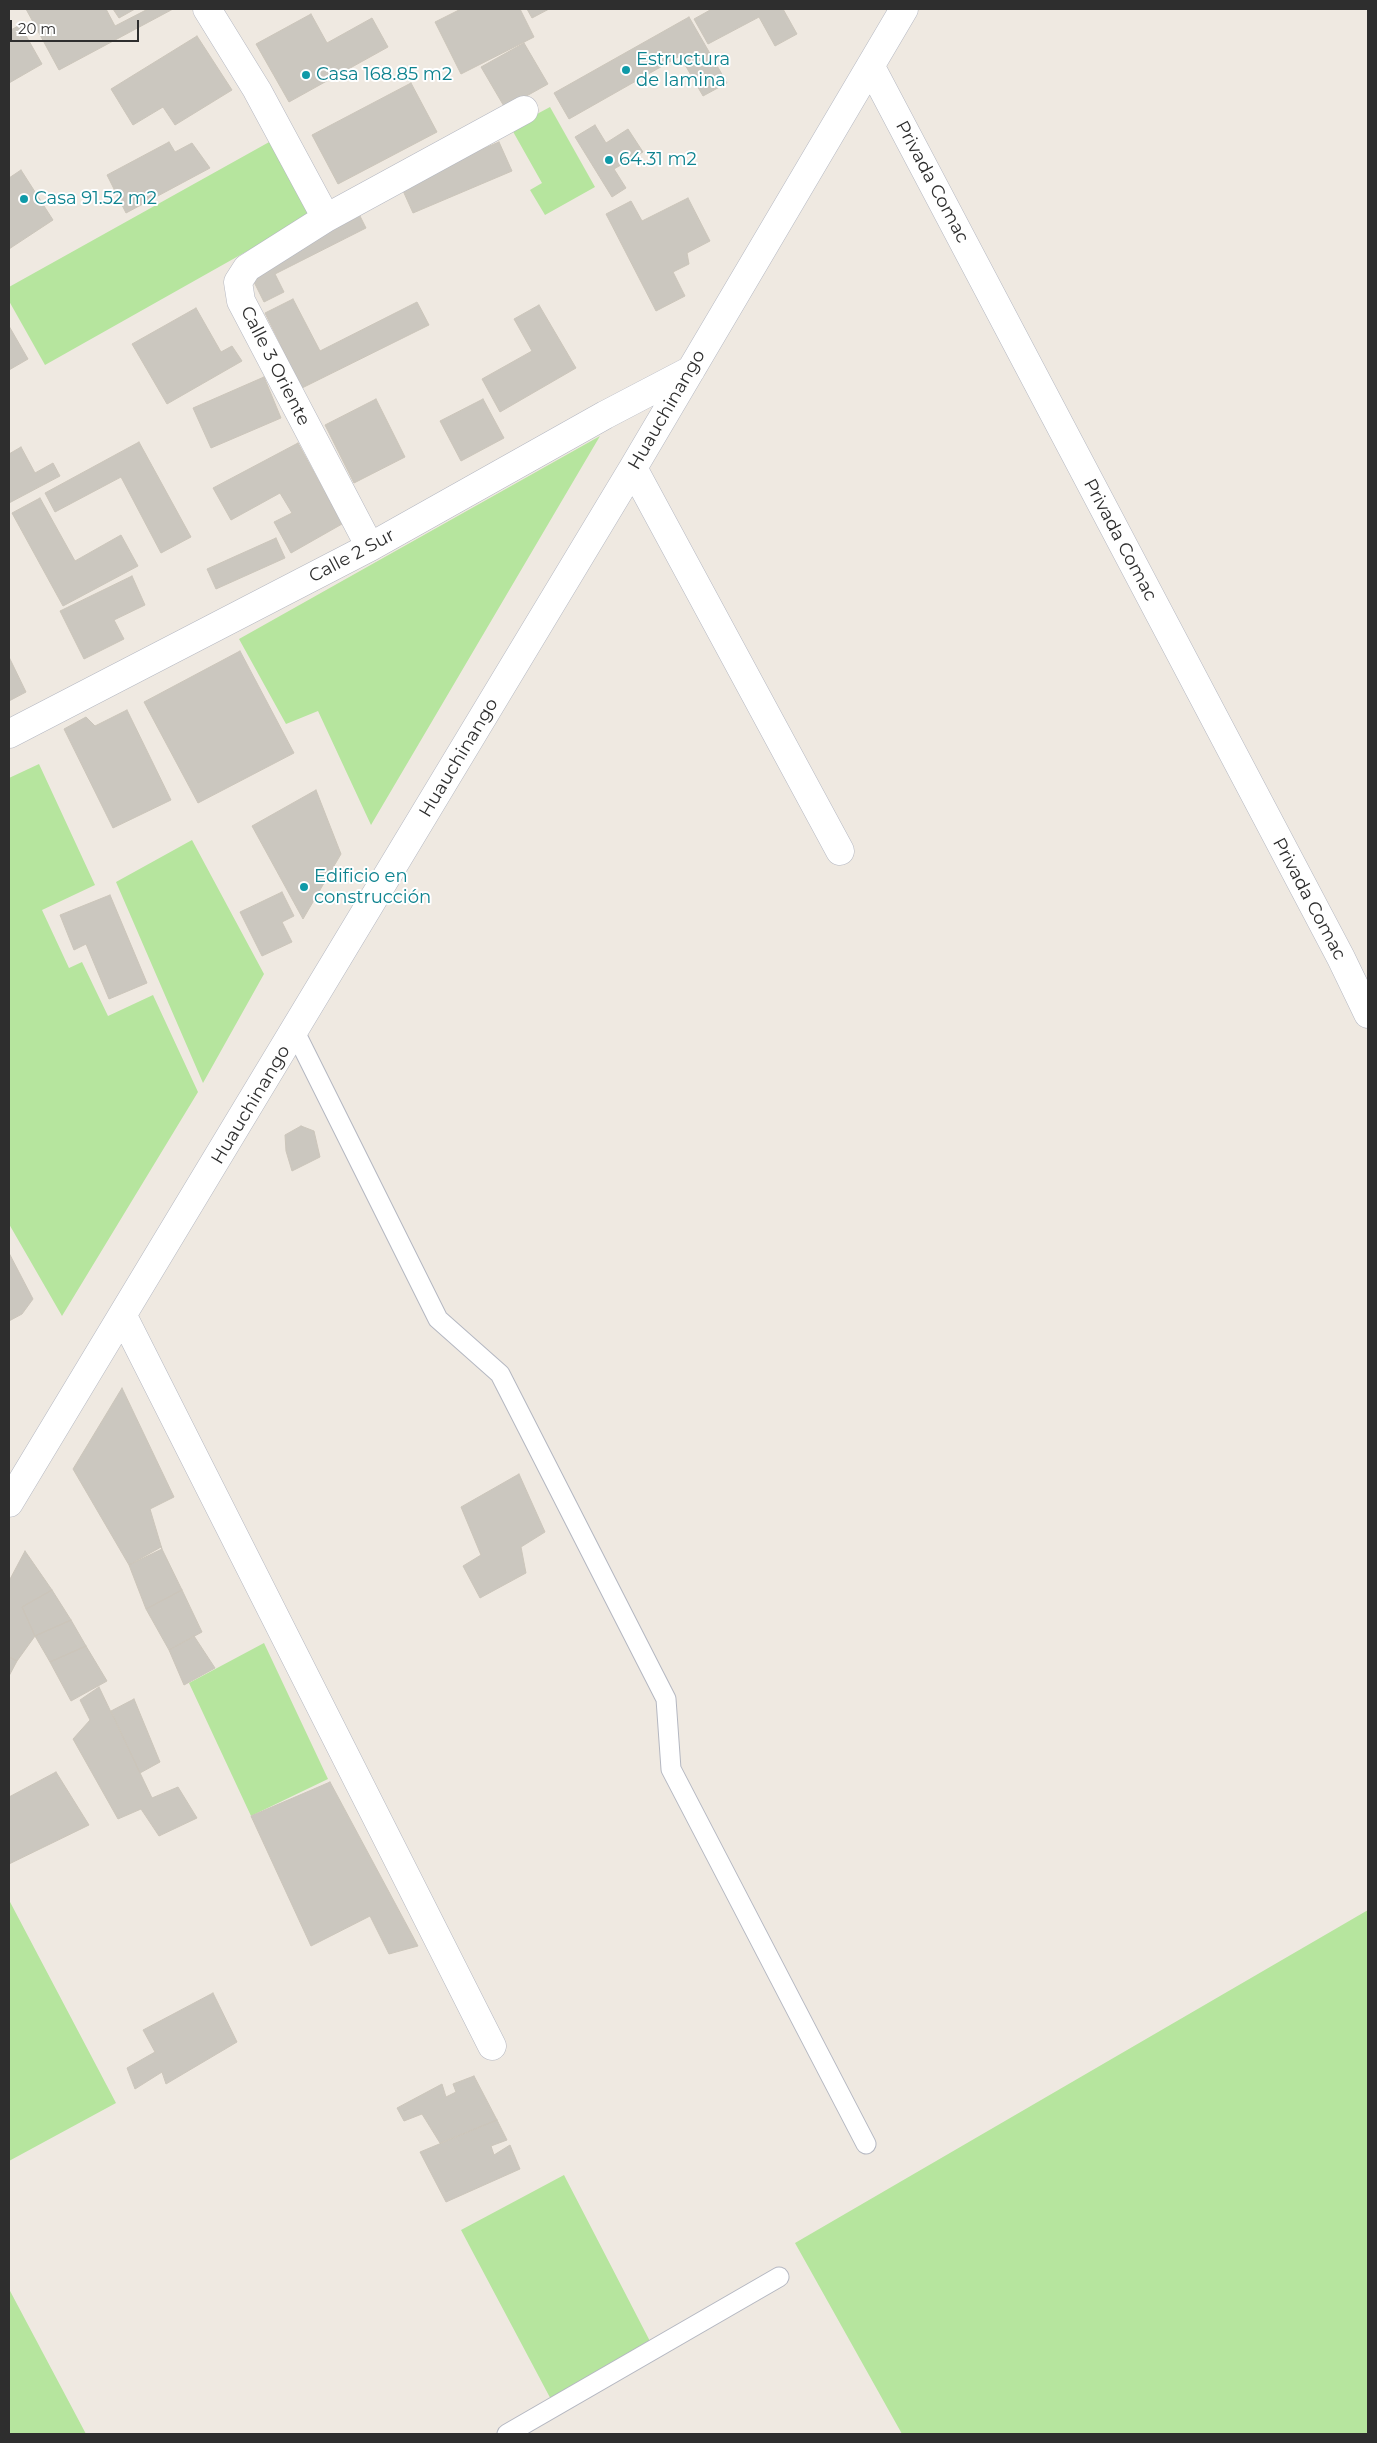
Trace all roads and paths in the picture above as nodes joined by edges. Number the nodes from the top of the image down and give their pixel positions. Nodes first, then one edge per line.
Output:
1 (207, 9) edge
2 (904, 9) edge
3 (871, 67) junction
4 (524, 110) dead end
5 (326, 218) junction
6 (691, 370) junction
7 (633, 468) junction
8 (370, 547) junction
9 (9, 734) edge
10 (840, 851) dead end
11 (1368, 1014) edge
12 (294, 1032) junction
13 (123, 1316) junction
14 (9, 1503) edge
15 (492, 2046) dead end
16 (866, 2144) dead end
17 (779, 2277) dead end
18 (507, 2434) edge

1 - 5 street
2 - 3 street, Huauchinango
3 - 6 street, Huauchinango
3 - 11 street, Privada Comac
4 - 5 street, Calle 3 Oriente
5 - 8 street, Calle 3 Oriente
6 - 7 street, Huauchinango
6 - 8 street, Calle 2 Sur
7 - 10 street
7 - 12 street, Huauchinango
8 - 9 street, Calle 2 Sur
12 - 13 street, Huauchinango
12 - 16 lane
13 - 14 street, Huauchinango
13 - 15 street
17 - 18 lane

